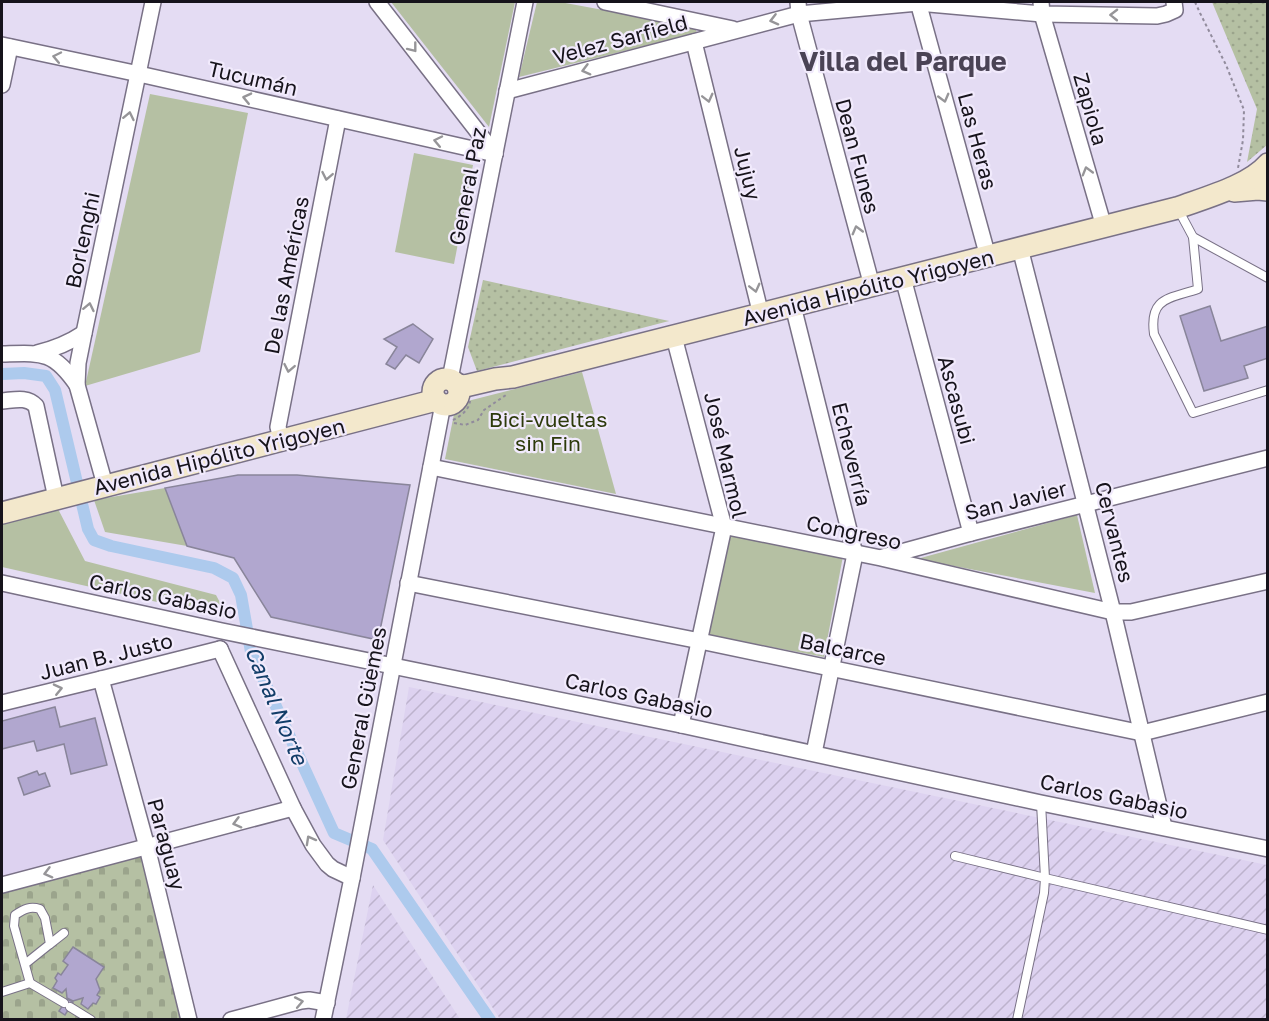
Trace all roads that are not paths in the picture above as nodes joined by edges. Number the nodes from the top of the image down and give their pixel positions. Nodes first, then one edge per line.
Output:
1 (153, 2) edge
2 (377, 2) edge
3 (525, 2) edge
4 (605, 2) edge
5 (918, 2) edge
6 (1173, 7) edge
7 (798, 8) edge
8 (1041, 8) edge
9 (736, 30) junction
10 (694, 42) junction
11 (6, 46) edge
12 (138, 74) junction
13 (2, 85) edge
14 (507, 91) junction
15 (338, 119) junction
16 (495, 154) junction
17 (1268, 164) edge
18 (1268, 190) edge
19 (1221, 192) junction
20 (1177, 208) junction
21 (1104, 227) junction
22 (1193, 237) junction
23 (1020, 248) junction
24 (988, 257) junction
25 (903, 278) junction
26 (1268, 278) edge
27 (872, 286) junction
28 (793, 306) junction
29 (761, 315) junction
30 (84, 333) junction
31 (674, 337) junction
32 (37, 353) junction
33 (2, 354) edge
34 (77, 385) junction
35 (1268, 390) edge
36 (446, 392) junction
37 (2, 401) edge
38 (279, 433) junction
39 (1268, 458) edge
40 (431, 467) junction
41 (96, 480) junction
42 (60, 490) junction
43 (2, 498) edge
44 (1086, 504) junction
45 (2, 513) edge
46 (724, 527) junction
47 (971, 533) junction
48 (855, 554) junction
49 (881, 558) junction
50 (1268, 580) edge
51 (2, 583) edge
52 (408, 583) junction
53 (1113, 612) junction
54 (226, 632) junction
55 (700, 641) junction
56 (220, 649) junction
57 (393, 666) junction
58 (832, 668) junction
59 (101, 679) junction
60 (1268, 702) edge
61 (2, 703) edge
62 (681, 725) junction
63 (1142, 733) junction
64 (814, 753) junction
65 (1041, 803) junction
66 (293, 808) junction
67 (1164, 828) junction
68 (147, 847) junction
69 (1268, 849) edge
70 (956, 856) dead end
71 (352, 878) junction
72 (1045, 878) junction
73 (2, 885) edge
74 (1268, 930) edge
75 (64, 933) dead end
76 (50, 944) junction
77 (25, 964) junction
78 (30, 983) junction
79 (2, 992) edge
80 (327, 1003) junction
81 (91, 1020) edge
82 (189, 1020) edge
83 (231, 1020) edge
84 (323, 1020) edge
85 (1017, 1020) edge

1 - 12 street, Borlenghi
2 -> 16 street
3 - 14 street, General Paz
4 - 9 street
5 - 7 street, Velez Sarfield
5 - 8 street, Velez Sarfield
5 -> 24 street, Las Heras
6 -> 8 street, Velez Sarfield
7 -> 9 street, Velez Sarfield
27 -> 7 street, Dean Funes
21 -> 8 street, Zapiola
9 - 10 street, Velez Sarfield
10 -> 14 street, Velez Sarfield
10 -> 29 street, Jujuy
12 -> 11 street, Tucumán
11 - 13 street
15 -> 12 street, Tucumán
30 -> 12 street, Borlenghi
14 - 16 street, General Paz
16 -> 15 street, Tucumán
15 -> 38 street, De las Américas
16 - 36 street, General Paz
17 - 19 street, Avenida Hipólito Yrigoyen
18 - 19 street, Avenida Hipólito Yrigoyen
19 - 20 street, Avenida Hipólito Yrigoyen
20 - 21 street, Avenida Hipólito Yrigoyen
20 - 22 lane
21 - 23 street, Avenida Hipólito Yrigoyen
22 - 26 lane
22 - 35 lane
23 - 24 street, Avenida Hipólito Yrigoyen
23 - 44 street, Cervantes
24 - 25 street, Avenida Hipólito Yrigoyen
25 - 27 street, Avenida Hipólito Yrigoyen
25 - 47 street, Ascasubi
27 - 28 street, Avenida Hipólito Yrigoyen
28 - 29 street, Avenida Hipólito Yrigoyen
28 - 48 street, Echeverría
29 - 31 street, Avenida Hipólito Yrigoyen
30 - 32 street
30 - 34 street, Borlenghi
31 - 36 street, Avenida Hipólito Yrigoyen
31 - 46 street, José Marmol
32 - 33 street
32 - 34 street
34 - 41 street, Borlenghi
36 - 38 street, Avenida Hipólito Yrigoyen
36 - 40 street, General Güemes
37 - 42 street
38 - 41 street, Avenida Hipólito Yrigoyen
39 - 44 street, San Javier
40 - 46 street, Congreso
40 - 52 street, General Güemes
41 - 42 street, Avenida Hipólito Yrigoyen
42 - 43 street, Avenida Hipólito Yrigoyen
42 - 45 street, Avenida Hipólito Yrigoyen
44 - 47 street, San Javier
44 - 53 street, Cervantes
46 - 48 street, Congreso
46 - 55 street, José Marmol
47 - 49 street, San Javier
48 - 49 street, Congreso
48 - 58 street, Echeverría
49 - 53 street, Congreso
50 - 53 street, Congreso
51 - 54 street, Carlos Gabasio
52 - 55 street, Balcarce
52 - 57 street, General Güemes
53 - 63 street, Cervantes
54 - 56 street
54 - 57 street, Carlos Gabasio
55 - 58 street, Balcarce
55 - 62 street, José Marmol
56 - 59 street, Juan B. Justo
56 - 66 street
57 - 62 street, Carlos Gabasio
57 - 71 street, General Güemes
58 - 63 street, Balcarce
58 - 64 street, Echeverría
61 -> 59 street, Juan B. Justo
59 - 68 street, Paraguay
60 - 63 street, Balcarce
62 - 64 street, Carlos Gabasio
63 - 67 street, Cervantes
64 - 65 street, Carlos Gabasio
65 - 67 street, Carlos Gabasio
65 - 72 lane
66 -> 68 street
71 -> 66 street
67 - 69 street, Carlos Gabasio
68 -> 73 street
68 - 82 street, Paraguay
70 - 72 lane
71 - 80 street, General Güemes
72 - 74 lane
72 - 85 lane
75 - 76 lane
76 - 77 lane
76 - 77 lane
77 - 78 lane
78 - 79 lane
78 - 81 lane
83 -> 80 street
80 - 84 street, General Güemes

